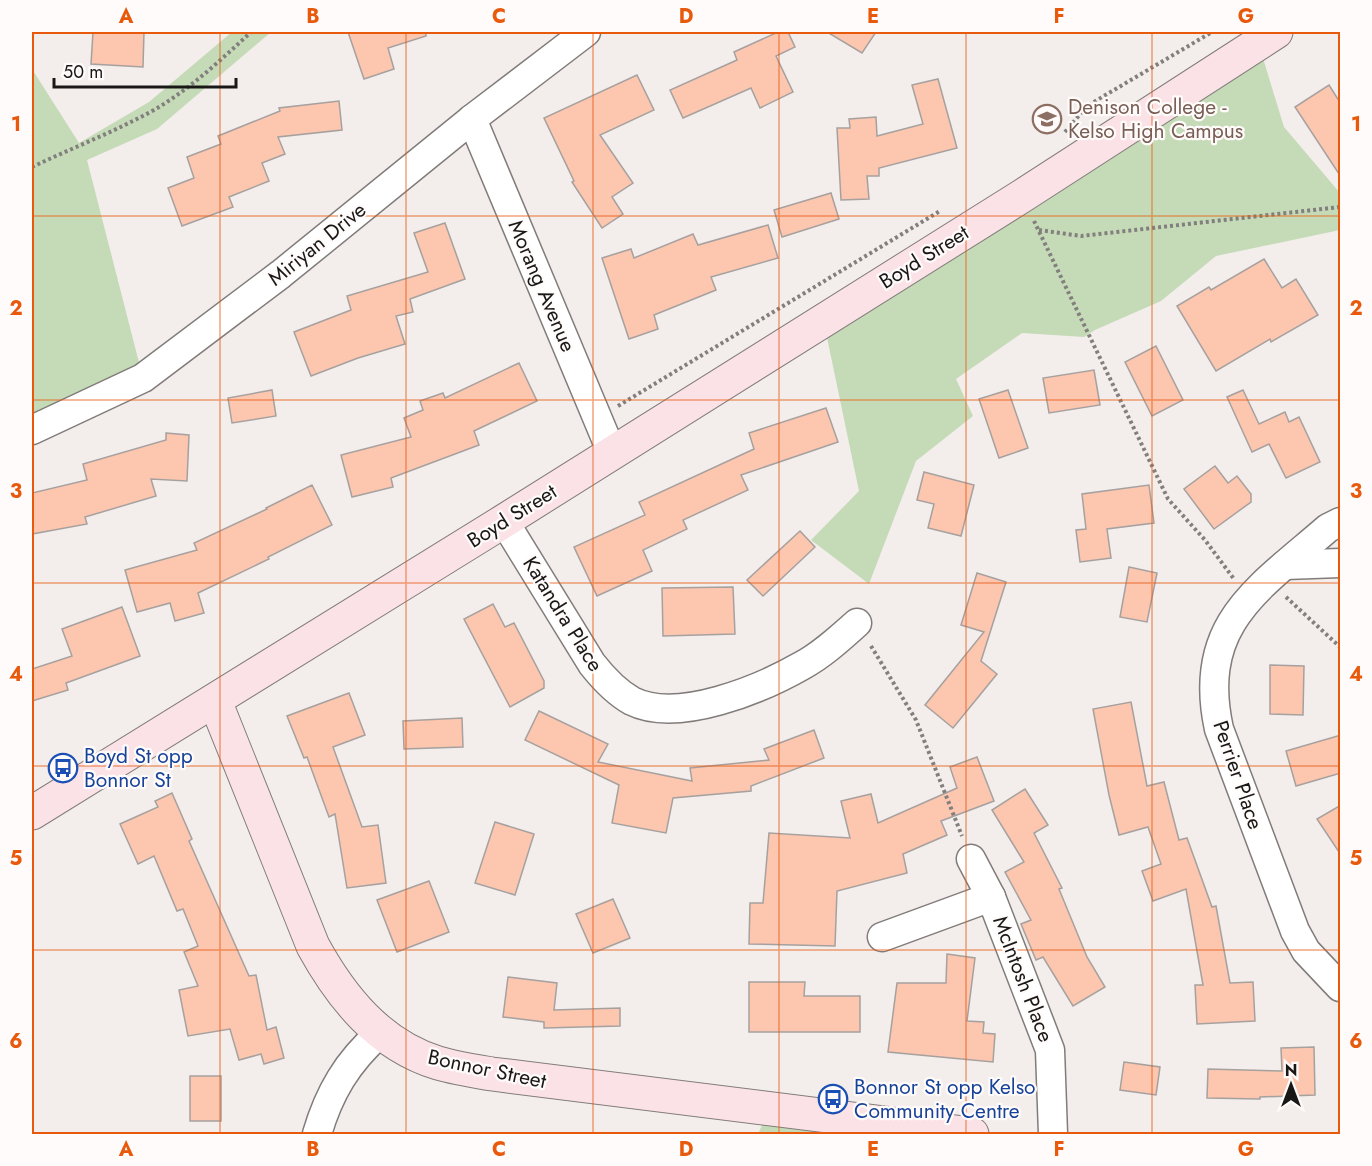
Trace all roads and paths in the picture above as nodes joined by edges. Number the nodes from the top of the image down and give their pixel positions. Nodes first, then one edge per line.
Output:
1 (251, 32) edge
2 (586, 32) edge
3 (1212, 32) edge
4 (1276, 32) edge
5 (472, 119) junction
6 (1061, 138) dead end
7 (32, 167) edge
8 (1022, 196) junction
9 (950, 205) dead end
10 (1341, 207) edge
11 (1039, 230) junction
12 (597, 419) junction
13 (32, 430) edge
14 (612, 453) junction
15 (504, 521) junction
16 (1341, 522) edge
17 (1341, 563) edge
18 (1267, 581) junction
19 (857, 623) joint
20 (1341, 647) edge
21 (215, 701) junction
22 (32, 813) edge
23 (971, 859) joint
24 (991, 897) junction
25 (882, 937) dead end
26 (1341, 987) edge
27 (380, 1033) junction
28 (317, 1134) edge
29 (972, 1134) edge
30 (1053, 1134) edge

1 - 7 path
2 - 5 street, Miriyan Drive
3 - 6 path
4 - 8 main road, Boyd Street
5 - 12 street, Morang Avenue
5 - 13 street, Miriyan Drive
8 - 11 path
8 - 14 main road, Boyd Street
9 - 12 path
10 - 11 path
11 - 18 path
12 - 14 street, Morang Avenue
14 - 15 main road, Boyd Street
15 - 19 street, Katandra Place
15 - 21 main road, Boyd Street
16 - 18 street, Perrier Place
17 - 18 street
18 - 20 path
18 - 26 street, Perrier Place
19 - 23 path
21 - 22 main road, Boyd Street
21 - 27 main road, Bonnor Street
23 - 24 street, McIntosh Place
24 - 25 street, McIntosh Place
24 - 30 street, McIntosh Place
27 - 28 street
27 - 29 main road, Bonnor Street

